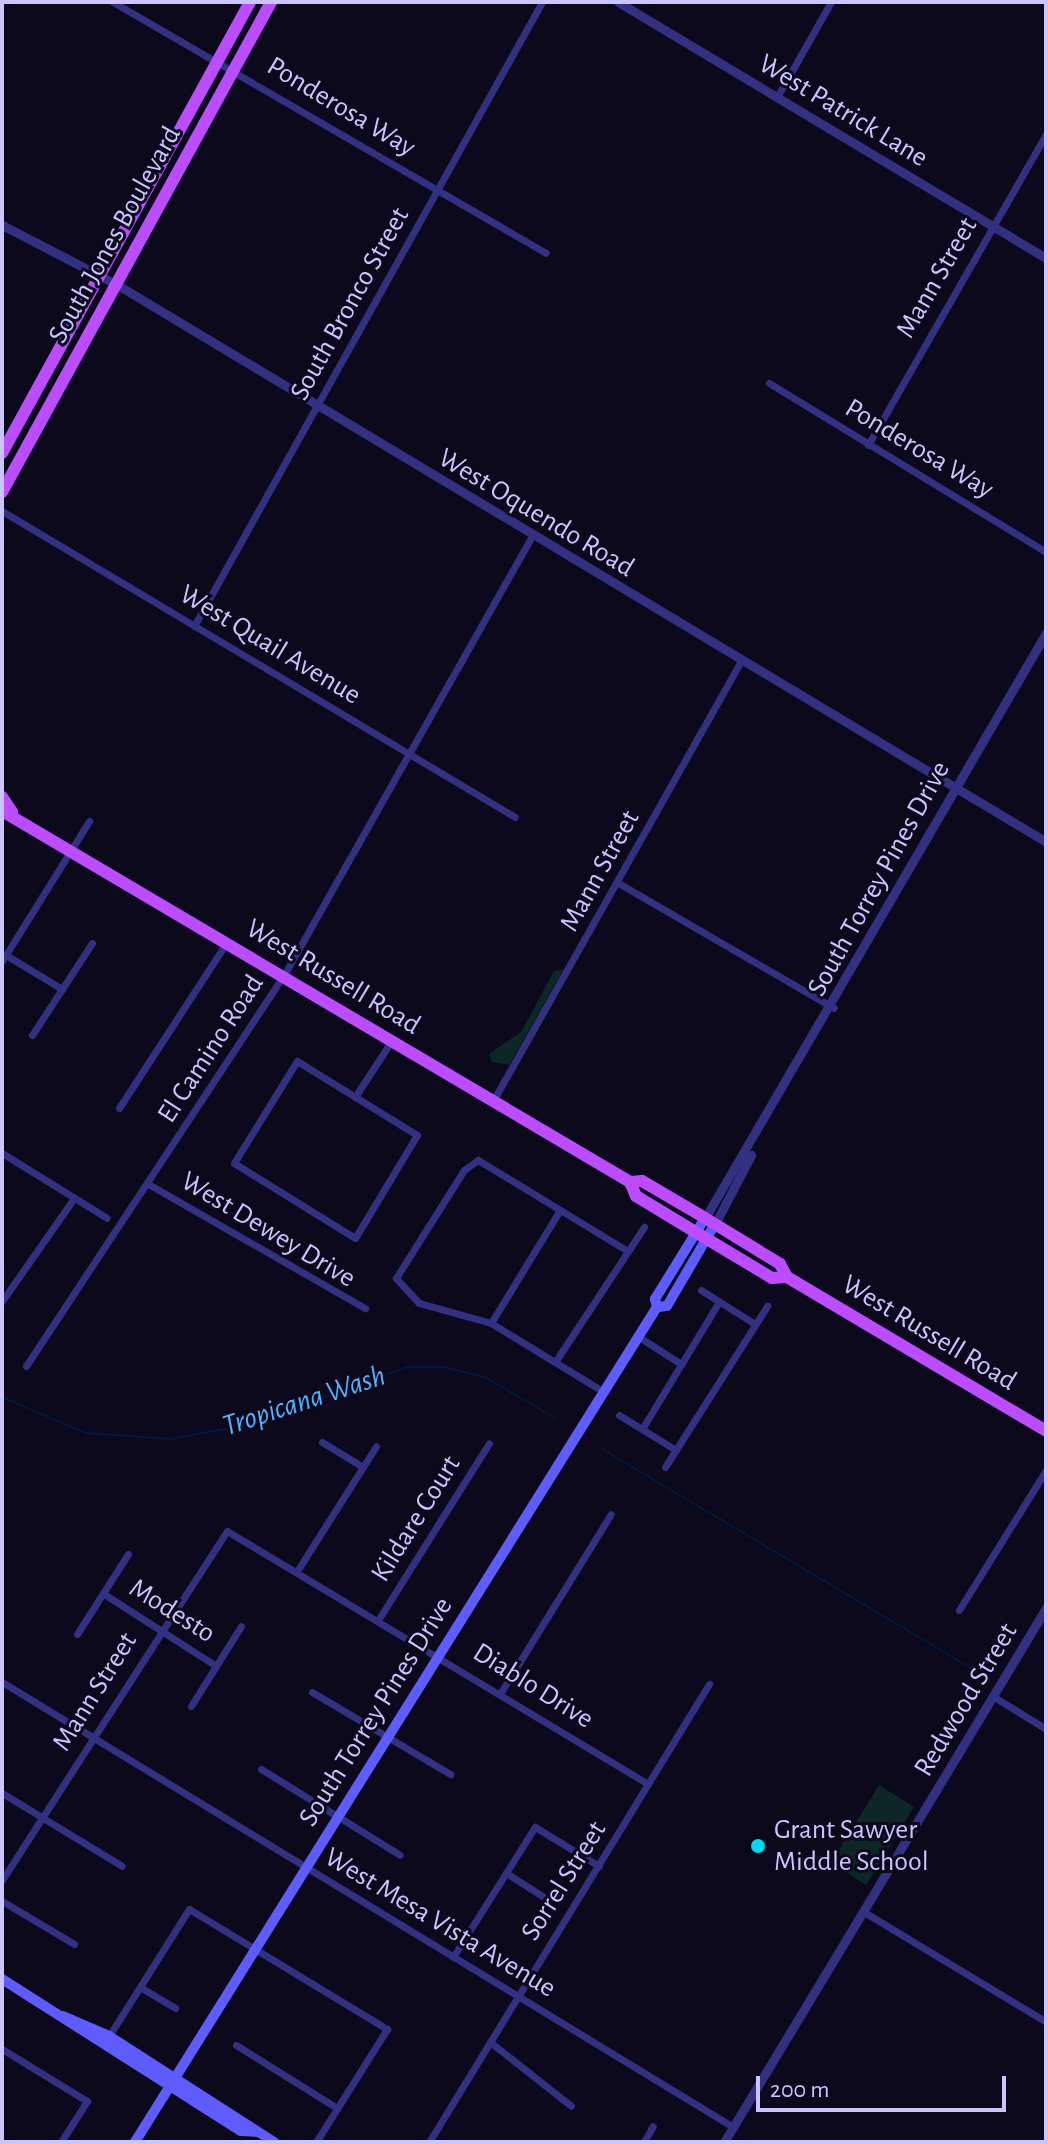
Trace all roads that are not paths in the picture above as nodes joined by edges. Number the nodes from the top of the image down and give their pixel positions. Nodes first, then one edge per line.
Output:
1 (113, 2) edge
2 (250, 2) edge
3 (271, 2) edge
4 (542, 2) edge
5 (618, 2) edge
6 (831, 2) edge
7 (218, 59) junction
8 (234, 68) junction
9 (777, 97) junction
10 (1046, 134) edge
11 (438, 190) junction
12 (2, 225) edge
13 (993, 226) junction
14 (546, 253) dead end
15 (1046, 258) edge
16 (99, 276) junction
17 (116, 284) junction
18 (769, 383) dead end
19 (318, 408) junction
20 (868, 445) junction
21 (2, 453) edge
22 (2, 492) edge
23 (2, 511) edge
24 (532, 536) junction
25 (1046, 552) edge
26 (194, 626) junction
27 (1046, 633) edge
28 (741, 661) junction
29 (408, 754) junction
30 (956, 790) junction
31 (2, 797) edge
32 (7, 812) edge
33 (515, 817) dead end
34 (89, 821) dead end
35 (1046, 842) edge
36 (73, 849) junction
37 (620, 884) junction
38 (227, 941) junction
39 (92, 943) dead end
40 (4, 958) edge
41 (284, 975) junction
42 (62, 989) junction
43 (834, 1008) junction
44 (32, 1035) dead end
45 (392, 1040) junction
46 (355, 1097) junction
47 (493, 1101) junction
48 (119, 1108) dead end
49 (2, 1153) edge
50 (630, 1182) junction
51 (150, 1185) junction
52 (74, 1198) junction
53 (560, 1210) junction
54 (107, 1218) dead end
55 (710, 1221) junction
56 (644, 1227) dead end
57 (702, 1236) junction
58 (626, 1250) junction
59 (787, 1277) junction
60 (701, 1290) dead end
61 (2, 1301) edge
62 (719, 1302) junction
63 (767, 1306) dead end
64 (365, 1308) dead end
65 (491, 1323) junction
66 (755, 1324) junction
67 (639, 1337) junction
68 (555, 1362) junction
69 (681, 1364) junction
70 (26, 1366) dead end
71 (604, 1392) junction
72 (619, 1415) dead end
73 (642, 1429) junction
74 (1046, 1431) edge
75 (322, 1442) dead end
76 (489, 1443) dead end
77 (376, 1446) dead end
78 (676, 1450) junction
79 (363, 1467) junction
80 (665, 1467) dead end
81 (1046, 1470) edge
82 (611, 1514) dead end
83 (227, 1531) joint
84 (128, 1554) dead end
85 (299, 1568) junction
86 (104, 1594) junction
87 (1046, 1608) edge
88 (959, 1610) dead end
89 (380, 1617) junction
90 (241, 1626) dead end
91 (160, 1630) junction
92 (77, 1634) dead end
93 (441, 1654) junction
94 (216, 1666) junction
95 (2, 1682) edge
96 (709, 1684) dead end
97 (312, 1692) dead end
98 (501, 1692) junction
99 (994, 1697) junction
100 (191, 1706) dead end
101 (1046, 1729) edge
102 (92, 1738) junction
103 (388, 1738) junction
104 (261, 1769) dead end
105 (450, 1774) dead end
106 (648, 1784) junction
107 (2, 1793) edge
108 (42, 1817) junction
109 (339, 1817) junction
110 (400, 1855) dead end
111 (122, 1866) dead end
112 (599, 1866) junction
113 (307, 1868) junction
114 (506, 1873) junction
115 (2, 1880) edge
116 (547, 1899) dead end
117 (2, 1901) edge
118 (864, 1912) junction
119 (74, 1944) dead end
120 (256, 1950) junction
121 (453, 1957) junction
122 (2, 1979) edge
123 (140, 1987) junction
124 (518, 1996) junction
125 (175, 2008) dead end
126 (61, 2015) junction
127 (1046, 2022) edge
128 (109, 2036) junction
129 (490, 2042) junction
130 (236, 2045) dead end
131 (2, 2049) edge
132 (176, 2076) junction
133 (169, 2088) junction
134 (571, 2106) dead end
135 (337, 2108) junction
136 (653, 2126) dead end
137 (733, 2127) junction
138 (258, 2132) junction
139 (61, 2142) edge
140 (135, 2142) edge
141 (274, 2142) edge
142 (316, 2142) edge
143 (429, 2142) edge
144 (644, 2142) edge
145 (724, 2142) edge

1 - 7 street, Ponderosa Way
2 - 7 main road, South Jones Boulevard
3 - 8 main road, South Jones Boulevard
4 - 11 street, South Bronco Street
5 - 9 street, West Patrick Lane
6 - 9 street
7 - 8 street, Ponderosa Way
7 - 16 main road, South Jones Boulevard
8 - 11 street, Ponderosa Way
8 - 17 main road, South Jones Boulevard
9 - 13 street, West Patrick Lane
10 - 13 street, Mann Street
11 - 14 street, Ponderosa Way
11 - 19 street, South Bronco Street
12 - 16 street, West Oquendo Road
13 - 15 street, West Patrick Lane
13 - 20 street, Mann Street
16 - 17 street, West Oquendo Road
16 - 21 main road, South Jones Boulevard
17 - 19 street, West Oquendo Road
17 - 22 main road, South Jones Boulevard
18 - 20 street, Ponderosa Way
19 - 24 street, West Oquendo Road
19 - 26 street, South Bronco Street
20 - 25 street, Ponderosa Way
23 - 26 street, West Quail Avenue
24 - 28 street, West Oquendo Road
24 - 29 street, El Camino Road
26 - 29 street, West Quail Avenue
27 - 30 street, South Torrey Pines Drive
28 - 30 street, West Oquendo Road
28 - 37 street, Mann Street
29 - 33 street, West Quail Avenue
29 - 41 street, El Camino Road
30 - 35 street, West Oquendo Road
30 - 43 street, South Torrey Pines Drive
31 - 32 main road, West Russell Road
32 - 36 main road, West Russell Road
34 - 36 street
36 - 38 main road, West Russell Road
36 - 40 street
37 - 43 street
37 - 47 street, Mann Street
38 - 41 main road, West Russell Road
38 - 48 street
39 - 42 street
40 - 42 street
41 - 45 main road, West Russell Road
41 - 51 street, El Camino Road
42 - 44 street
43 - 55 street, South Torrey Pines Drive
45 - 46 street
45 - 47 main road, West Russell Road
46 - 46 street
47 - 50 main road, West Russell Road
49 - 52 street
50 - 55 main road, West Russell Road
50 - 57 main road, West Russell Road
51 - 64 street, West Dewey Drive
51 - 70 street, El Camino Road
52 - 54 street
52 - 61 street
53 - 58 street
53 - 65 street
53 - 65 street
55 - 57 main road, South Torrey Pines Drive
55 - 59 main road, West Russell Road
56 - 58 street
57 - 59 main road, West Russell Road
57 - 67 main road, South Torrey Pines Drive
58 - 68 street
59 - 74 main road, West Russell Road
60 - 62 street
62 - 66 street
62 - 69 street
63 - 66 street
65 - 68 street
66 - 78 street
67 - 69 street
67 - 71 main road, South Torrey Pines Drive
68 - 71 street
69 - 73 street
71 - 93 main road, South Torrey Pines Drive
72 - 73 street
73 - 78 street
75 - 79 street
76 - 89 street, Kildare Court
77 - 79 street
78 - 80 street
79 - 85 street
81 - 88 street
82 - 98 street
83 - 85 street, Diablo Drive
83 - 91 street, Mann Street
84 - 86 street
85 - 89 street, Diablo Drive
86 - 91 street, Modesto
86 - 92 street
87 - 99 street, Redwood Street
89 - 93 street, Diablo Drive
90 - 94 street
91 - 94 street, Modesto
91 - 102 street, Mann Street
93 - 98 street, Diablo Drive
93 - 103 main road, South Torrey Pines Drive
94 - 100 street
95 - 102 street, West Mesa Vista Avenue
96 - 106 street, Sorrel Street
97 - 103 street
98 - 106 street, Diablo Drive
99 - 101 street
99 - 118 street, Redwood Street
102 - 108 street, Mann Street
102 - 113 street, West Mesa Vista Avenue
103 - 105 street
103 - 109 main road, South Torrey Pines Drive
104 - 109 street
106 - 112 street, Sorrel Street
107 - 108 street
108 - 111 street
108 - 115 street, Mann Street
109 - 110 street
109 - 113 main road, South Torrey Pines Drive
112 - 114 street
112 - 124 street, Sorrel Street
113 - 120 main road, South Torrey Pines Drive
113 - 121 street, West Mesa Vista Avenue
114 - 116 street
114 - 121 street
117 - 119 street
118 - 127 street
118 - 137 street, Redwood Street
120 - 123 street
120 - 132 main road, South Torrey Pines Drive
120 - 135 street
121 - 124 street, West Mesa Vista Avenue
122 - 126 main road
123 - 125 street
123 - 128 street
124 - 129 street, Sorrel Street
124 - 137 street, West Mesa Vista Avenue
126 - 128 main road
126 - 133 main road
128 - 132 main road
129 - 134 street
129 - 143 street, Sorrel Street
130 - 135 street
131 - 139 street
132 - 133 main road, South Torrey Pines Drive
132 - 138 main road
133 - 138 main road
133 - 140 main road, South Torrey Pines Drive
135 - 142 street
136 - 144 street
137 - 145 street, Redwood Street
138 - 141 main road

